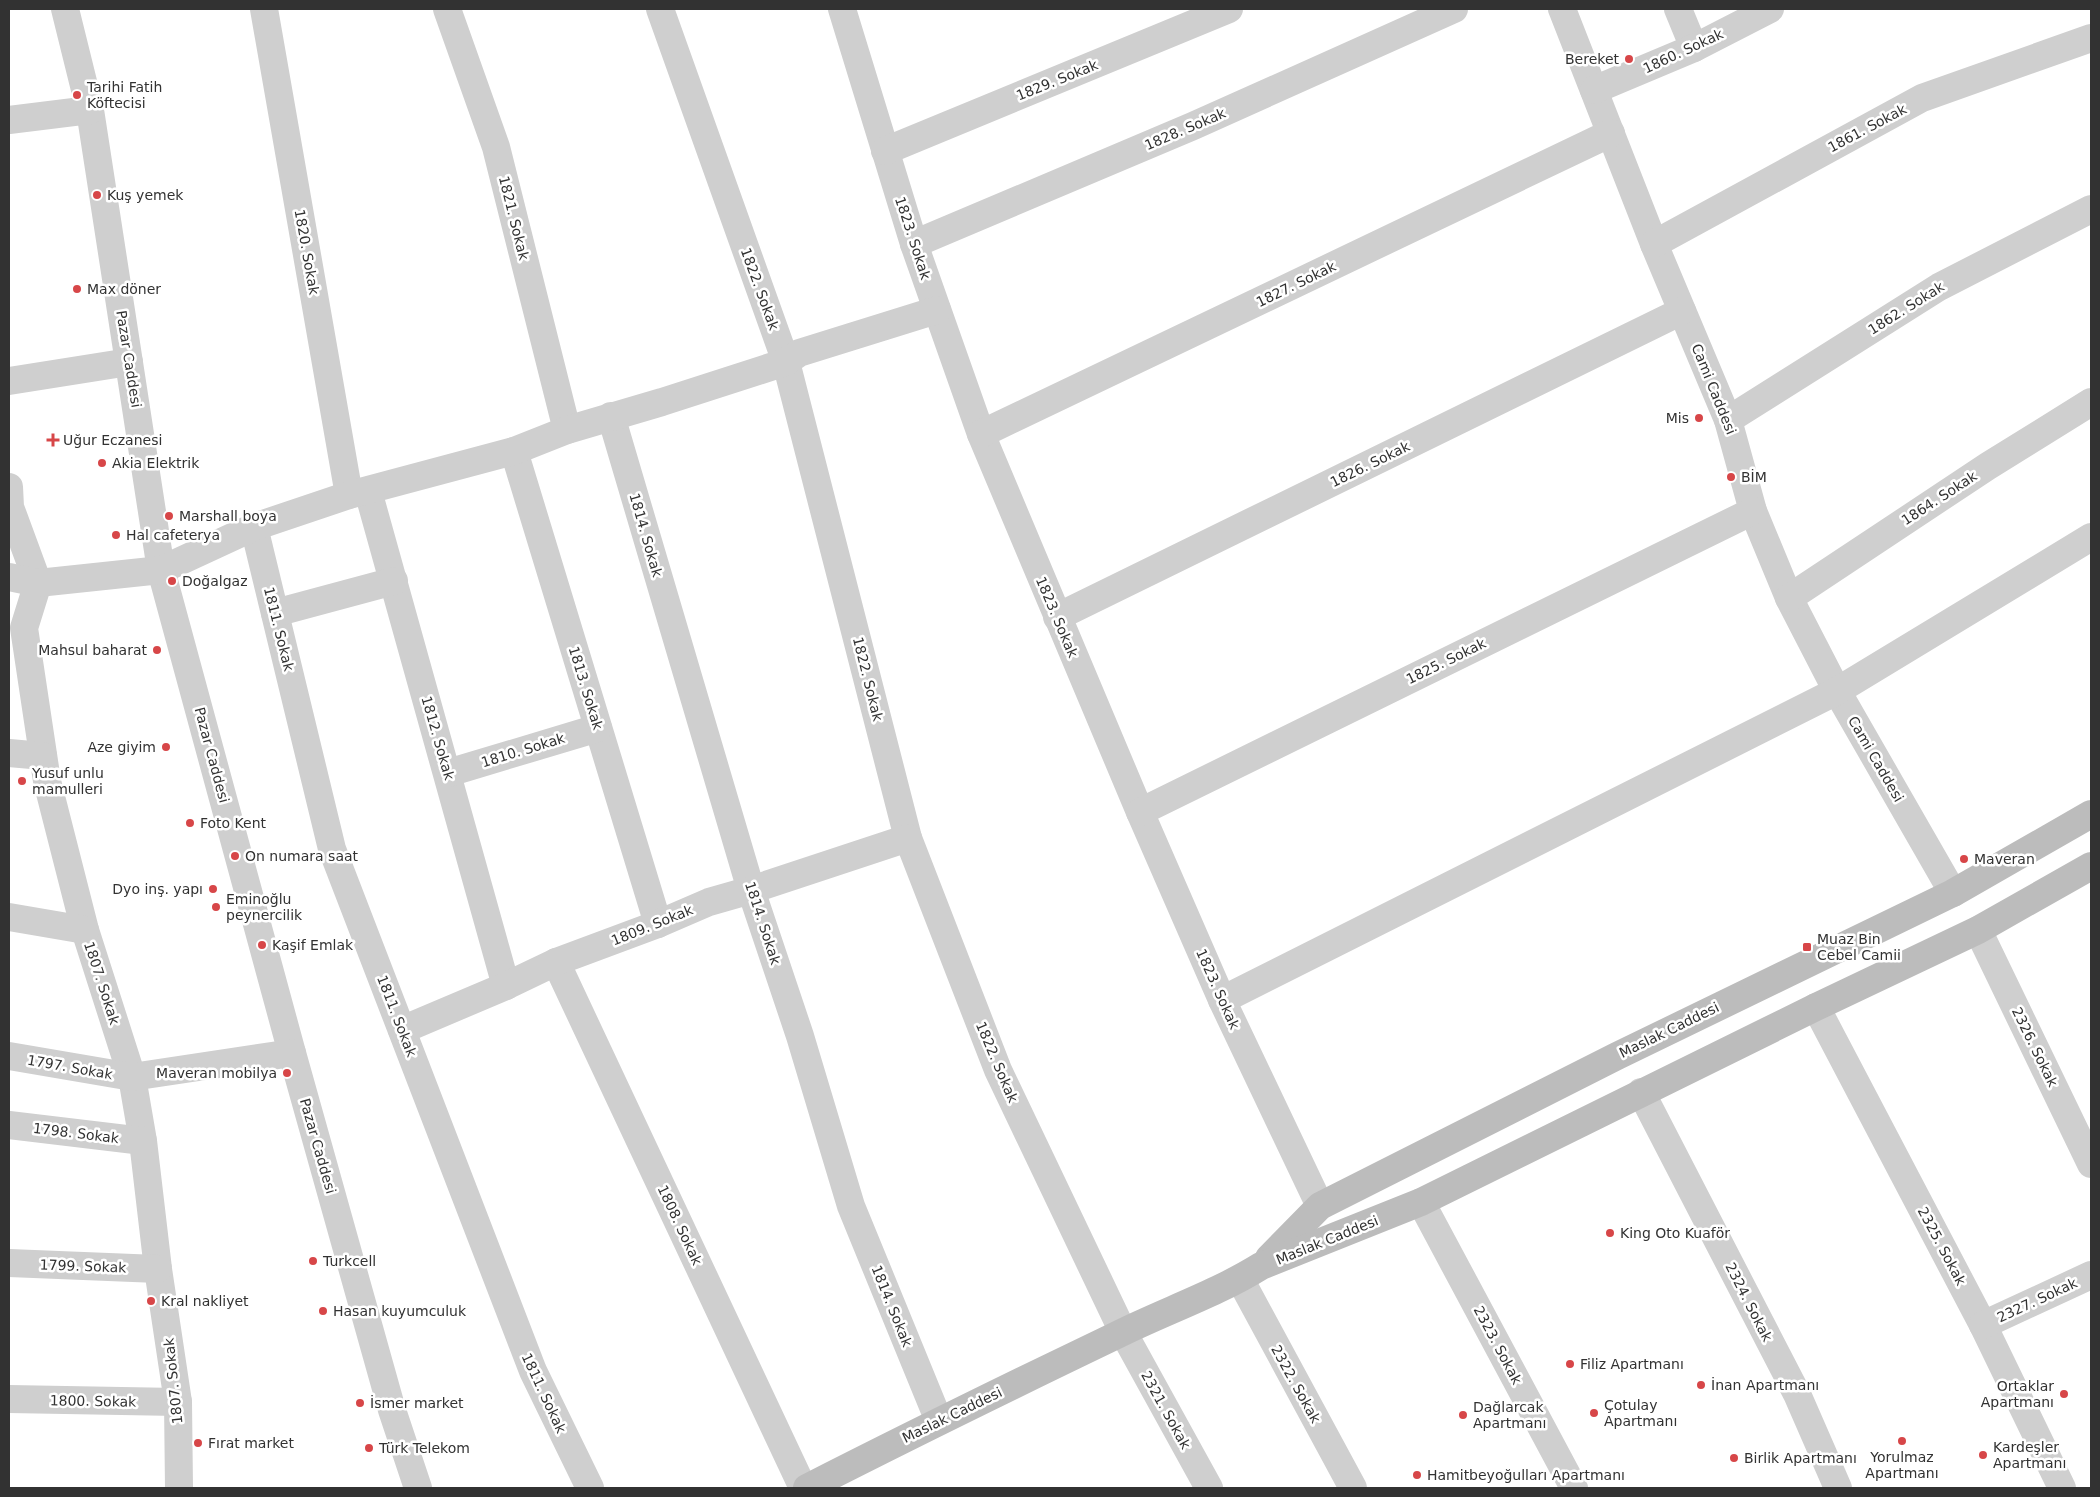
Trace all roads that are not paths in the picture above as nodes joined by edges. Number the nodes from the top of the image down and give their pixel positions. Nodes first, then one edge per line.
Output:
1 (65, 9) edge
2 (264, 9) edge
3 (447, 9) edge
4 (660, 9) edge
5 (842, 9) edge
6 (1229, 9) edge
7 (1454, 9) edge
8 (1562, 9) edge
9 (1678, 9) edge
10 (1770, 9) edge
11 (2091, 38) edge
12 (1694, 48) junction
13 (1594, 90) junction
14 (90, 110) junction
15 (9, 120) edge
16 (1611, 133) junction
17 (885, 151) junction
18 (2091, 209) edge
19 (914, 244) junction
20 (1654, 244) junction
21 (938, 310) junction
22 (1682, 311) junction
23 (129, 362) junction
24 (786, 362) junction
25 (9, 381) edge
26 (2091, 402) edge
27 (611, 416) junction
28 (1728, 420) junction
29 (567, 430) junction
30 (981, 434) junction
31 (514, 451) junction
32 (9, 487) edge
33 (359, 493) junction
34 (1753, 511) junction
35 (254, 527) junction
36 (2091, 537) edge
37 (161, 570) junction
38 (9, 577) edge
39 (394, 581) junction
40 (38, 583) junction
41 (1788, 598) junction
42 (275, 614) junction
43 (1057, 617) junction
44 (1837, 691) junction
45 (598, 728) junction
46 (9, 753) edge
47 (43, 756) junction
48 (448, 773) junction
49 (1140, 812) junction
50 (2091, 814) edge
51 (908, 838) junction
52 (2091, 866) edge
53 (751, 890) junction
54 (1953, 893) junction
55 (9, 918) edge
56 (658, 924) junction
57 (85, 930) junction
58 (1978, 930) junction
59 (556, 962) junction
60 (506, 986) junction
61 (1222, 1000) junction
62 (1816, 1007) junction
63 (402, 1030) junction
64 (292, 1053) junction
65 (9, 1056) edge
66 (132, 1077) junction
67 (1641, 1092) junction
68 (9, 1125) edge
69 (143, 1141) junction
70 (2091, 1164) edge
71 (1421, 1202) junction
72 (1320, 1206) junction
73 (9, 1263) edge
74 (158, 1269) junction
75 (1250, 1272) junction
76 (2091, 1275) edge
77 (1983, 1324) junction
78 (1123, 1332) junction
79 (9, 1399) edge
80 (178, 1402) junction
81 (939, 1421) junction
82 (179, 1488) edge
83 (418, 1488) edge
84 (590, 1488) edge
85 (805, 1488) edge
86 (1209, 1488) edge
87 (1353, 1488) edge
88 (1574, 1488) edge
89 (1838, 1488) edge
90 (2062, 1488) edge

1 - 14 street, Pazar Caddesi
2 - 33 street, 1820. Sokak
3 - 29 street, 1821. Sokak
4 - 24 street, 1822. Sokak
5 - 17 street, 1823. Sokak
6 - 17 street, 1829. Sokak
7 - 19 street, 1828. Sokak
8 - 13 street, Cami Caddesi
9 - 12 street
10 - 12 street, 1860. Sokak
11 - 20 street, 1861. Sokak
12 - 13 street, 1860. Sokak
13 - 16 street, Cami Caddesi
14 - 15 street
14 - 23 street, Pazar Caddesi
16 - 20 street, Cami Caddesi
16 - 30 street, 1827. Sokak
17 - 19 street, 1823. Sokak
18 - 28 street, 1862. Sokak
19 - 21 street, 1823. Sokak
20 - 22 street, Cami Caddesi
21 - 24 street
21 - 30 street, 1823. Sokak
22 - 28 street, Cami Caddesi
22 - 43 street, 1826. Sokak
23 - 25 street
23 - 37 street, Pazar Caddesi
24 - 27 street
24 - 51 street, 1822. Sokak
26 - 41 street, 1864. Sokak
27 - 29 street
27 - 53 street, 1814. Sokak
28 - 34 street, Cami Caddesi
29 - 31 street
30 - 43 street, 1823. Sokak
31 - 33 street
31 - 45 street, 1813. Sokak
32 - 40 street
33 - 35 street
33 - 39 street, 1812. Sokak
34 - 41 street, Cami Caddesi
34 - 49 street, 1825. Sokak
35 - 37 street
35 - 42 street, 1811. Sokak
36 - 44 street
37 - 40 street
37 - 64 street, Pazar Caddesi
38 - 40 street
39 - 42 street
39 - 48 street, 1812. Sokak
40 - 47 street, 1807. Sokak
41 - 44 street, Cami Caddesi
42 - 63 street, 1811. Sokak
43 - 49 street, 1823. Sokak
44 - 54 street, Cami Caddesi
44 - 61 street
45 - 48 street, 1810. Sokak
45 - 56 street, 1813. Sokak
46 - 47 street
47 - 57 street, 1807. Sokak
48 - 60 street, 1812. Sokak
49 - 61 street, 1823. Sokak
50 - 54 main road, Maslak Caddesi
51 - 53 street, 1809. Sokak
51 - 78 street, 1822. Sokak
52 - 58 main road, Maslak Caddesi
53 - 56 street, 1809. Sokak
53 - 81 street, 1814. Sokak
54 - 72 main road, Maslak Caddesi
55 - 57 street
56 - 59 street, 1809. Sokak
57 - 66 street, 1807. Sokak
58 - 62 main road, Maslak Caddesi
58 - 70 street, 2326. Sokak
59 - 60 street, 1809. Sokak
59 - 85 street, 1808. Sokak
60 - 63 street, 1809. Sokak
61 - 72 street, 1823. Sokak
62 - 67 main road, Maslak Caddesi
62 - 77 street, 2325. Sokak
63 - 84 street, 1811. Sokak
64 - 66 street, 1797. Sokak
64 - 83 street, Pazar Caddesi
65 - 66 street, 1797. Sokak
66 - 69 street, 1807. Sokak
67 - 71 main road, Maslak Caddesi
67 - 89 street, 2324. Sokak
68 - 69 street, 1798. Sokak
69 - 74 street, 1807. Sokak
71 - 75 main road, Maslak Caddesi
71 - 88 street, 2323. Sokak
72 - 75 main road, Maslak Caddesi
73 - 74 street, 1799. Sokak
74 - 80 street, 1807. Sokak
75 - 78 main road, Maslak Caddesi
75 - 87 street, 2322. Sokak
76 - 77 street, 2327. Sokak
77 - 90 street, 2325. Sokak
78 - 81 main road, Maslak Caddesi
78 - 86 street, 2321. Sokak
79 - 80 street, 1800. Sokak
80 - 82 street, 1807. Sokak
81 - 85 main road, Maslak Caddesi

